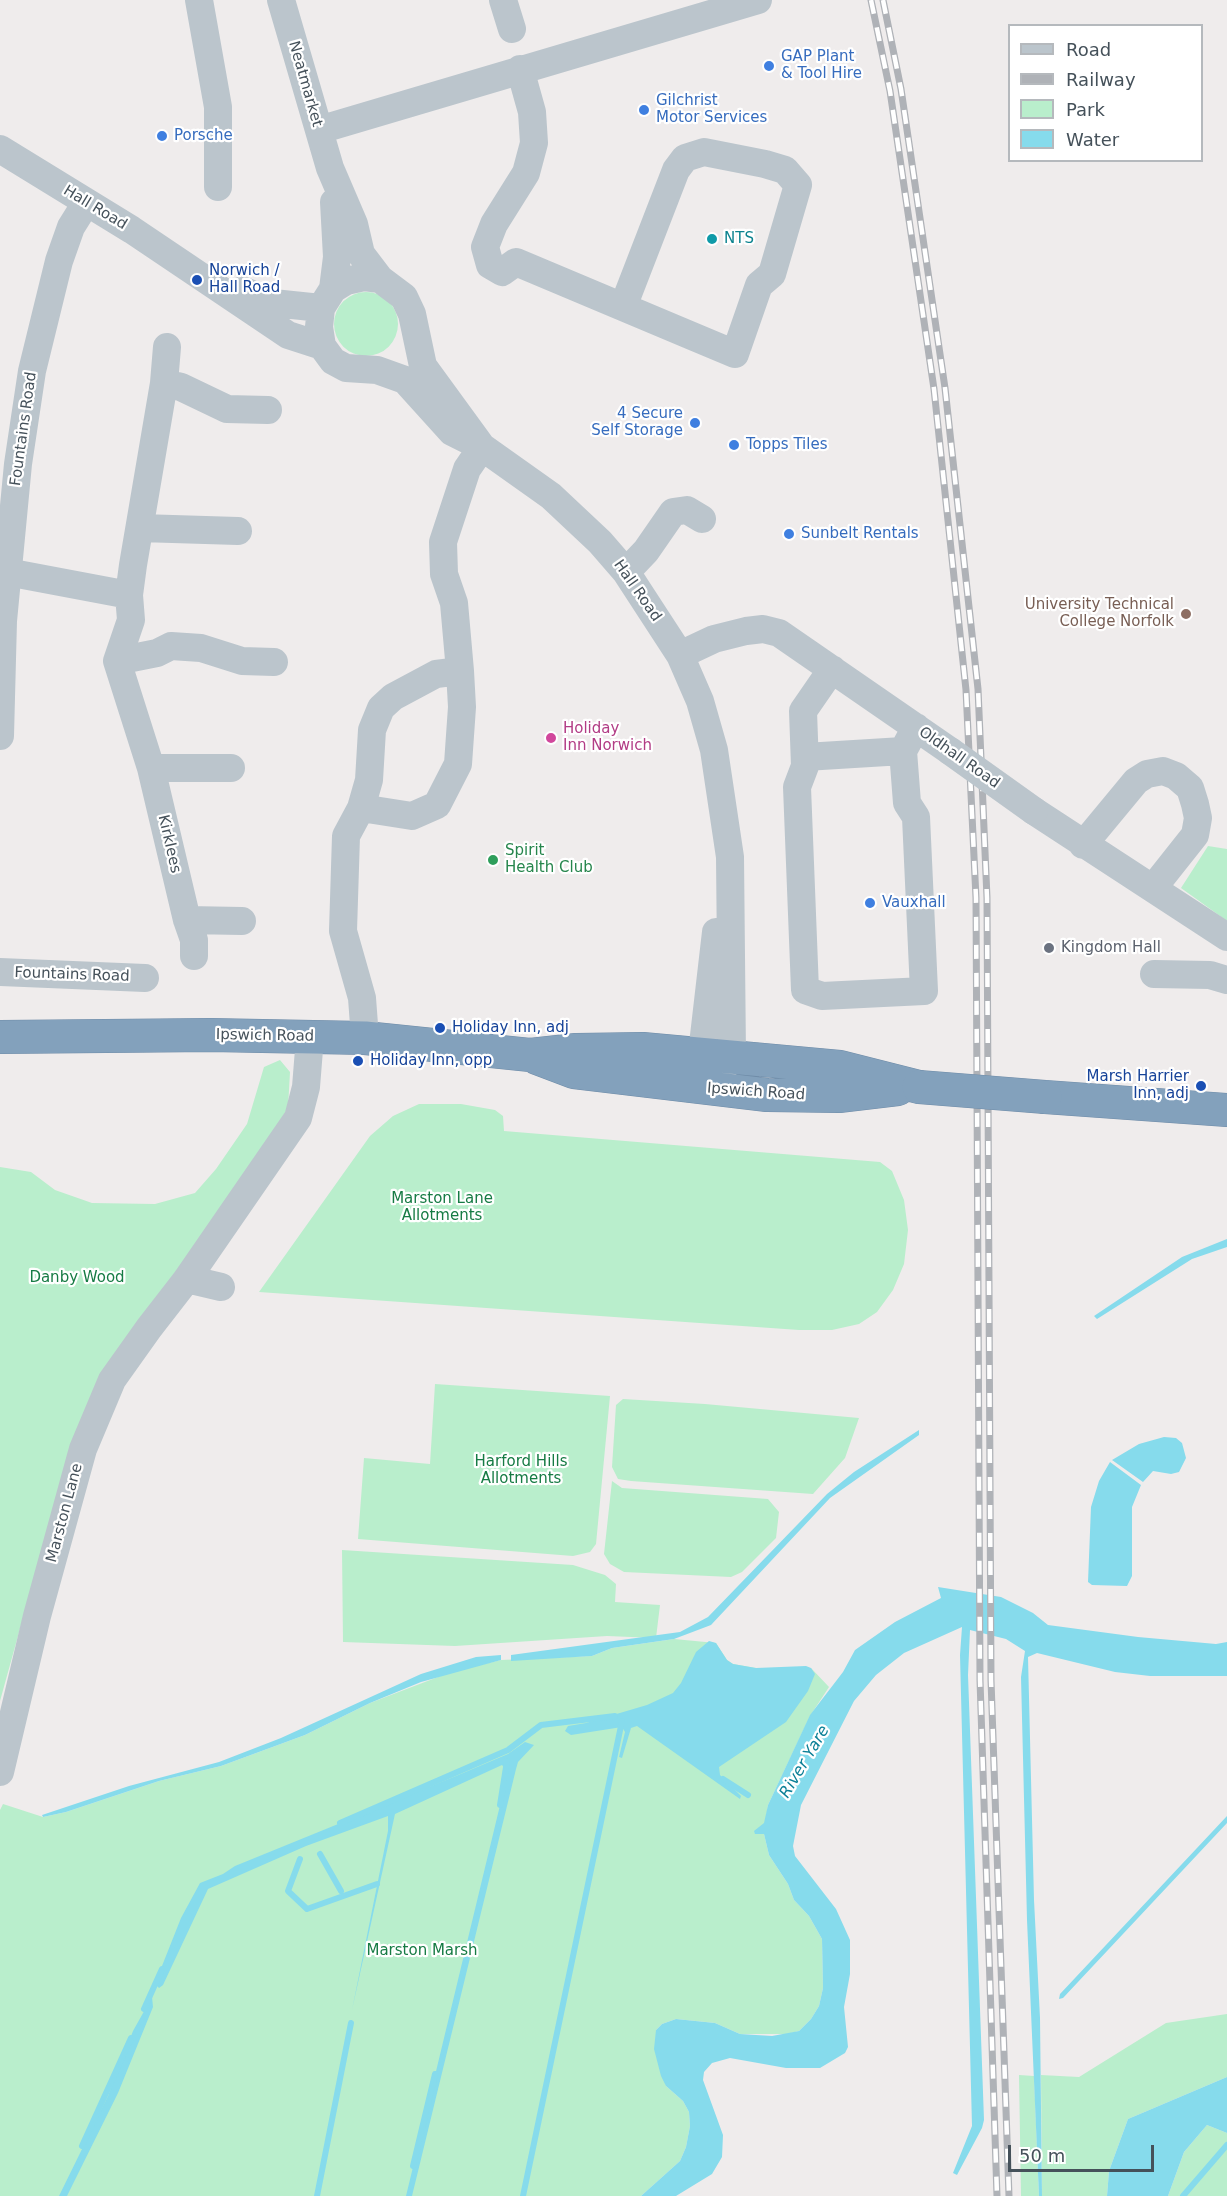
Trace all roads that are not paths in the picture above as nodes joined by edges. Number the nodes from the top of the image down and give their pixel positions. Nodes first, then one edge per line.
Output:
1 (199, 0) edge
2 (281, 0) edge
3 (503, 0) edge
4 (758, 0) edge
5 (512, 29) dead end
6 (520, 69) junction
7 (319, 129) junction
8 (0, 149) edge
9 (330, 168) junction
10 (218, 187) dead end
11 (86, 203) junction
12 (190, 268) junction
13 (380, 279) junction
14 (327, 298) junction
15 (623, 307) junction
16 (414, 329) junction
17 (322, 346) junction
18 (167, 347) dead end
19 (377, 370) junction
20 (164, 383) junction
21 (268, 410) dead end
22 (482, 447) junction
23 (9, 463) edge
24 (702, 519) dead end
25 (140, 528) junction
26 (238, 531) dead end
27 (7, 572) junction
28 (626, 572) junction
29 (129, 595) junction
30 (680, 655) junction
31 (117, 661) junction
32 (274, 662) dead end
33 (832, 669) junction
34 (460, 670) junction
35 (0, 736) edge
36 (910, 739) junction
37 (805, 757) junction
38 (151, 768) junction
39 (231, 768) dead end
40 (361, 808) junction
41 (1083, 845) junction
42 (1153, 888) junction
43 (236, 921) dead end
44 (1227, 937) edge
45 (0, 972) edge
46 (1154, 974) dead end
47 (145, 978) dead end
48 (1227, 980) edge
49 (0, 1037) edge
50 (310, 1037) junction
51 (365, 1038) junction
52 (714, 1067) junction
53 (919, 1087) junction
54 (1227, 1110) edge
55 (188, 1279) junction
56 (221, 1287) dead end
57 (0, 1773) edge

1 - 10 street
2 - 7 street, Neatmarket
3 - 5 street
4 - 6 street
6 - 7 street
6 - 15 street
7 - 9 street, Neatmarket
8 - 11 street, Hall Road
9 - 13 street, Neatmarket
9 - 14 street, Neatmarket
11 - 12 street, Hall Road
11 - 23 street, Fountains Road
12 - 14 street, Hall Road
12 - 17 street, Hall Road
13 - 14 street, Hall Road
13 - 16 street, Hall Road
14 - 17 street
15 - 15 street
16 - 19 street
16 - 22 street, Hall Road
17 - 19 street, Hall Road
18 - 20 street
19 - 22 street, Hall Road
20 - 21 street
20 - 25 street
22 - 28 street, Hall Road
22 - 34 street
23 - 27 street, Fountains Road
24 - 28 street
25 - 26 street
25 - 29 street
27 - 29 street
27 - 35 street, Fountains Road
28 - 30 street, Hall Road
29 - 31 street
30 - 33 street, Oldhall Road
30 - 52 street, Hall Road
31 - 32 street
31 - 38 street, Kirklees
33 - 36 street, Oldhall Road
33 - 37 street
34 - 40 street
34 - 40 street
36 - 37 street
36 - 37 street
36 - 41 street, Oldhall Road, bridge
38 - 39 street
38 - 43 street, Kirklees
40 - 51 street
41 - 42 street, Oldhall Road
41 - 42 street
42 - 44 street, Oldhall Road
45 - 47 street, Fountains Road
46 - 48 street
49 - 50 highway, Ipswich Road
50 - 51 highway, Ipswich Road
50 - 55 street, Marston Lane
51 - 52 highway, Ipswich Road
52 - 53 highway, Ipswich Road
52 - 53 highway, Ipswich Road
53 - 54 highway, Ipswich Road, bridge
55 - 56 street
55 - 57 street, Marston Lane

